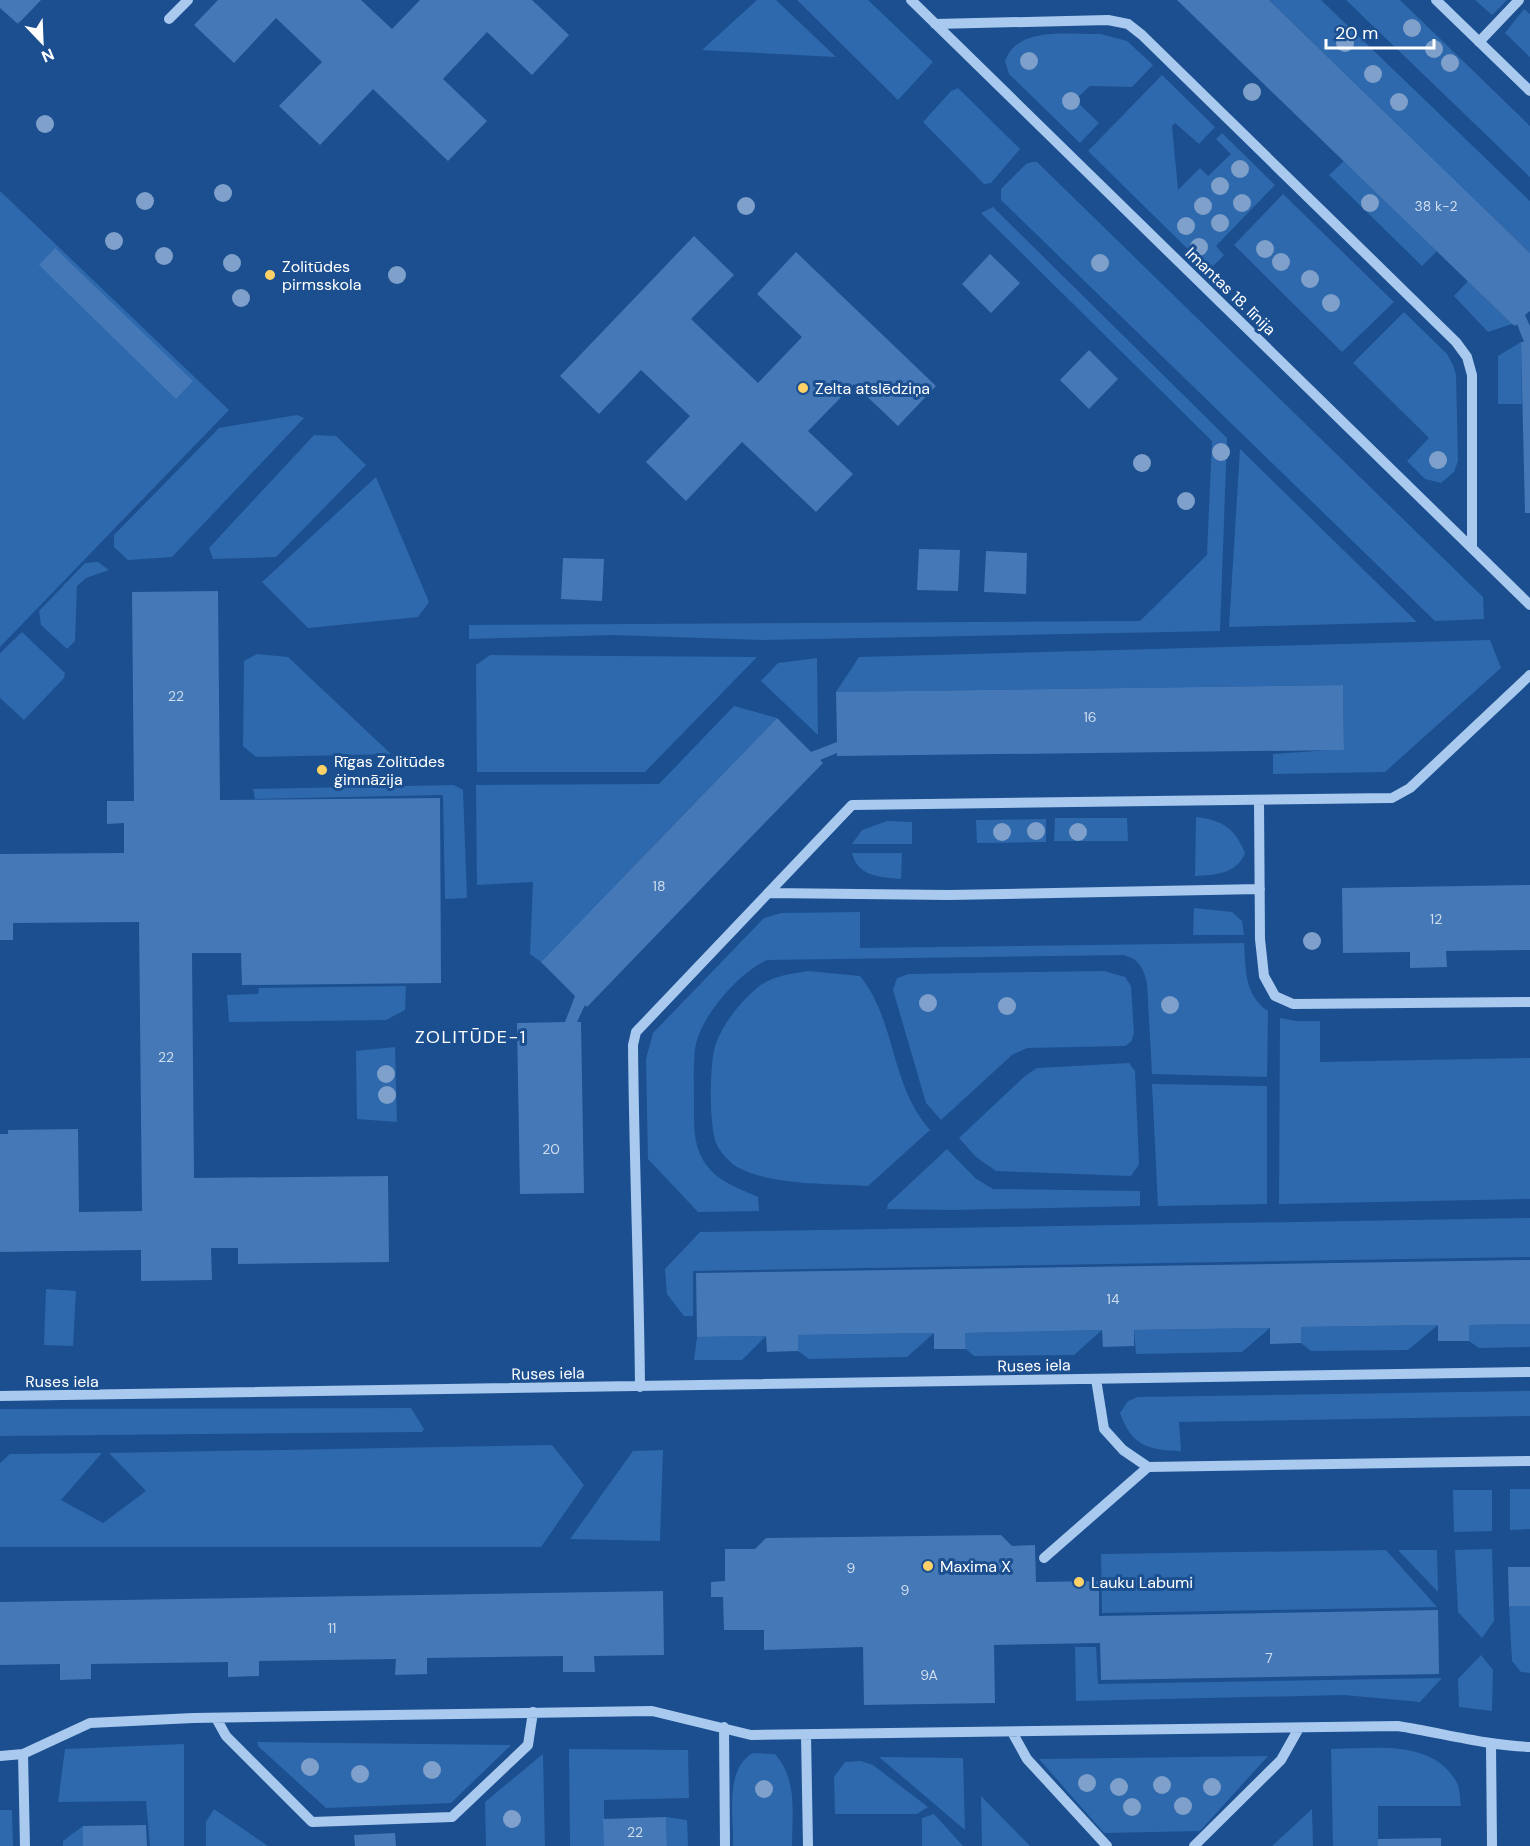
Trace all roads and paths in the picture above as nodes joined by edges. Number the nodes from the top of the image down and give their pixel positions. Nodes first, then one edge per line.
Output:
1 (188, 0) edge
2 (911, 0) edge
3 (1436, 0) edge
4 (1519, 0) edge
5 (169, 19) dead end
6 (935, 24) junction
7 (1479, 42) junction
8 (1530, 91) edge
9 (1472, 547) junction
10 (1530, 605) edge
11 (1530, 675) edge
12 (1259, 801) junction
13 (1260, 889) junction
14 (768, 893) junction
15 (1530, 1002) edge
16 (1530, 1372) edge
17 (1096, 1379) junction
18 (640, 1387) junction
19 (0, 1396) edge
20 (1530, 1461) edge
21 (1148, 1467) junction
22 (1044, 1558) dead end
23 (533, 1712) junction
24 (216, 1718) junction
25 (724, 1727) junction
26 (1299, 1728) junction
27 (1011, 1732) junction
28 (806, 1735) junction
29 (1491, 1745) junction
30 (1530, 1747) edge
31 (23, 1754) junction
32 (0, 1756) edge
33 (26, 1846) edge
34 (725, 1846) edge
35 (808, 1846) edge
36 (1107, 1846) edge
37 (1194, 1846) edge
38 (1492, 1846) edge

1 - 5 street
2 - 6 street, Imantas 18. līnija
3 - 7 street
4 - 7 street
6 - 9 street, Imantas 18. līnija
6 - 9 street
7 - 8 street
9 - 10 street, Imantas 18. līnija
11 - 12 street
12 - 13 street
12 - 14 street
13 - 14 street
13 - 15 street
14 - 18 street
16 - 17 street, Ruses iela
17 - 18 street, Ruses iela
17 - 21 street
18 - 19 street, Ruses iela
20 - 21 street
21 - 22 street
23 - 24 street
23 - 24 street
23 - 25 street
24 - 31 street
25 - 28 street
25 - 34 street
26 - 27 street
26 - 29 street
26 - 37 street
27 - 28 street
27 - 36 street
28 - 35 street
29 - 30 street
29 - 38 street
31 - 32 street
31 - 33 street

